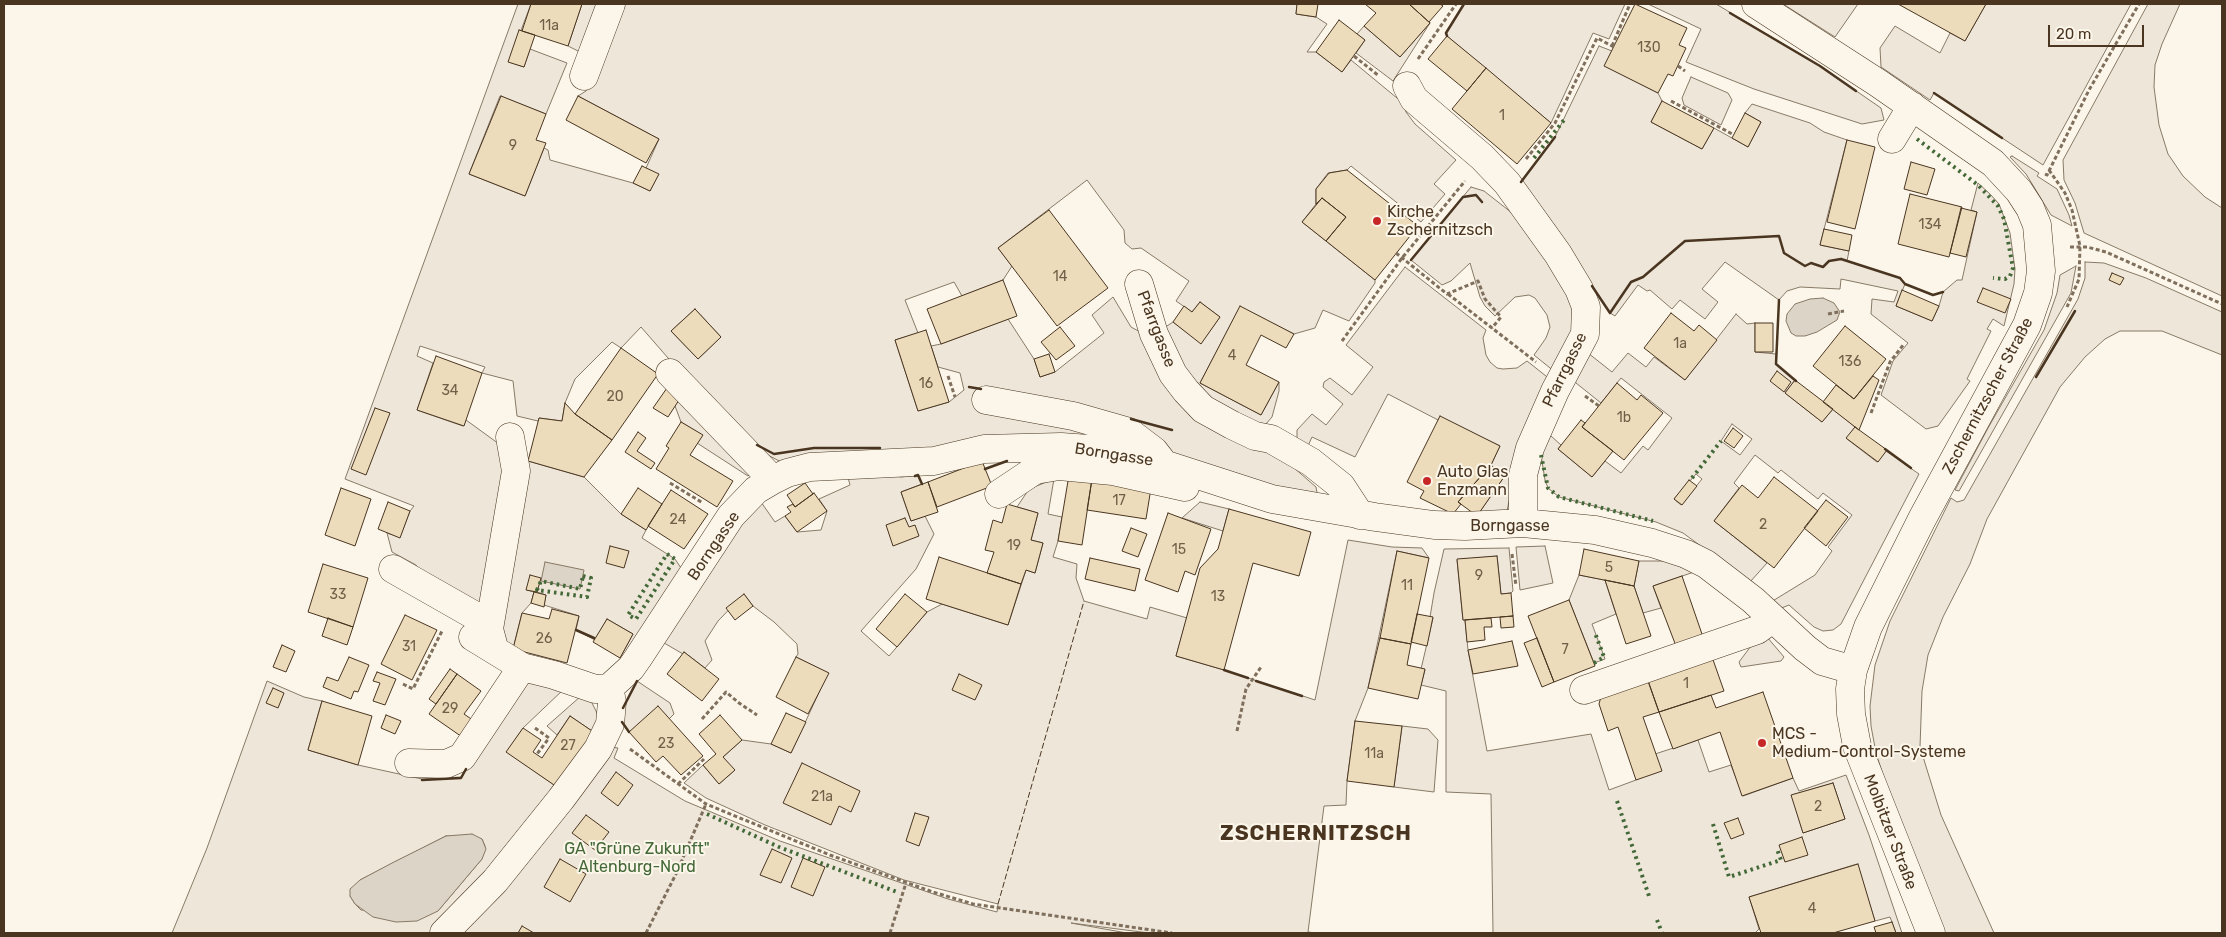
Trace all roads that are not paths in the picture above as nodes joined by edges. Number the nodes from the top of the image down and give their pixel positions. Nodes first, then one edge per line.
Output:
1 (611, 4) edge
2 (1756, 4) edge
3 (584, 76) dead end
4 (1395, 83) road end
5 (1912, 106) junction
6 (1892, 139) dead end
7 (1139, 284) dead end
8 (670, 373) dead end
9 (986, 400) dead end
10 (510, 436) dead end
11 (1163, 463) junction
12 (773, 480) junction
13 (1243, 491) junction
14 (999, 494) dead end
15 (1360, 515) junction
16 (1523, 523) junction
17 (393, 570) dead end
18 (1772, 619) junction
19 (486, 639) junction
20 (522, 667) junction
21 (1853, 670) junction
22 (609, 688) junction
23 (1584, 690) dead end
24 (409, 763) dead end
25 (444, 933) edge
26 (1931, 933) edge

1 - 3 street
2 - 5 street, Zschernitzscher Straße
4 - 16 street, Pfarrgasse
5 - 6 street
5 - 21 street, Zschernitzscher Straße
7 - 15 street, Pfarrgasse
8 - 12 street
9 - 11 street
10 - 19 street
11 - 12 street, Borngasse
11 - 13 street, Borngasse
12 - 22 street, Borngasse
13 - 14 street
13 - 15 street, Borngasse
15 - 16 street, Borngasse
16 - 18 street, Borngasse
17 - 19 street
18 - 21 street, Borngasse
18 - 23 street
19 - 20 street
20 - 22 street
20 - 24 street
21 - 26 street, Molbitzer Straße
22 - 25 street

